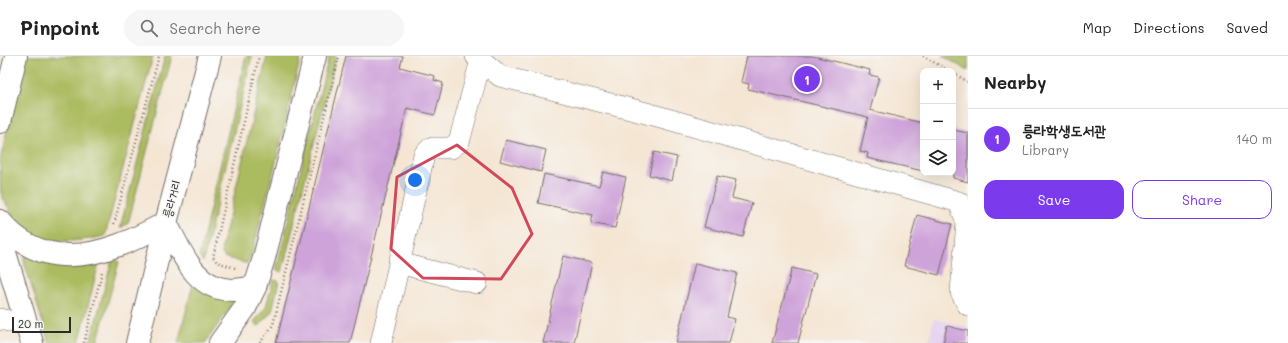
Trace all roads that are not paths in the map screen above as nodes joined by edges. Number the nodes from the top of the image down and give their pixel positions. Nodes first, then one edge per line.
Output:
1 (16, 56) edge
2 (210, 56) edge
3 (315, 56) edge
4 (479, 58) edge
5 (0, 122) edge
6 (0, 221) edge
7 (166, 224) junction
8 (0, 236) edge
9 (399, 264) junction
10 (257, 280) junction
11 (477, 283) dead end
12 (968, 305) edge
13 (0, 319) edge
14 (29, 334) edge
15 (137, 343) edge
16 (220, 343) edge
17 (381, 343) edge

1 - 5 main road
2 - 7 main road, 릉라거리
3 - 10 main road
4 - 9 street
4 - 12 street
6 - 7 main road
7 - 10 main road
7 - 15 main road, 릉라거리
8 - 14 main road
9 - 11 street
9 - 17 street
10 - 16 main road
13 - 14 street

